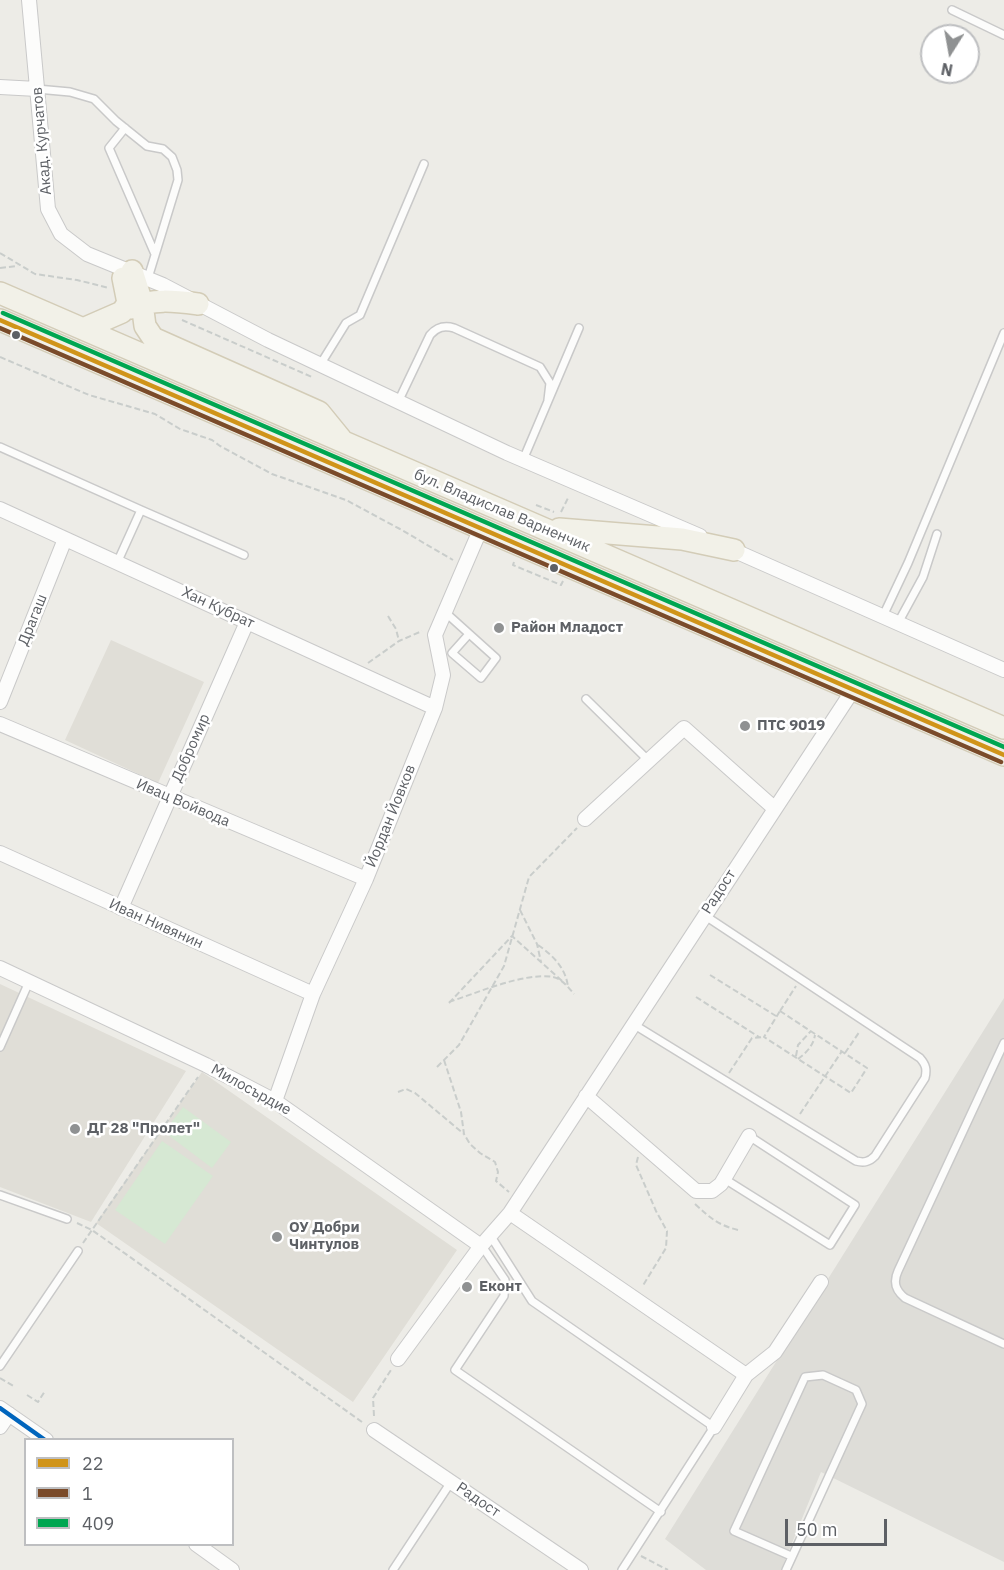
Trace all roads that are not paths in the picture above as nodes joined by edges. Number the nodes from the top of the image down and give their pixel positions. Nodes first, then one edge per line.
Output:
1 (28, 0) edge
2 (952, 10) dead end
3 (1004, 36) edge
4 (0, 87) edge
5 (37, 89) junction
6 (125, 128) junction
7 (424, 164) dead end
8 (155, 254) junction
9 (133, 272) junction
10 (0, 293) edge
11 (142, 303) junction
12 (198, 304) junction
13 (122, 312) junction
14 (0, 320) edge
15 (579, 328) dead end
16 (83, 329) junction
17 (1004, 333) edge
18 (320, 365) junction
19 (548, 400) junction
20 (398, 402) junction
21 (343, 442) junction
22 (0, 447) edge
23 (523, 460) junction
24 (0, 509) edge
25 (141, 510) junction
26 (481, 528) junction
27 (543, 528) junction
28 (937, 534) dead end
29 (65, 539) junction
30 (734, 550) junction
31 (244, 555) dead end
32 (117, 563) junction
33 (446, 613) junction
34 (883, 616) junction
35 (247, 622) junction
36 (898, 623) junction
37 (469, 634) junction
38 (1004, 670) edge
39 (853, 690) junction
40 (586, 699) dead end
41 (0, 702) edge
42 (435, 708) junction
43 (0, 724) edge
44 (1004, 728) edge
45 (1004, 755) edge
46 (649, 761) junction
47 (170, 798) junction
48 (774, 808) junction
49 (585, 819) road end
50 (0, 853) edge
51 (366, 879) junction
52 (121, 908) junction
53 (704, 915) junction
54 (0, 968) edge
55 (29, 982) junction
56 (313, 994) junction
57 (633, 1024) junction
58 (1004, 1043) edge
59 (0, 1047) edge
60 (586, 1096) junction
61 (275, 1101) junction
62 (749, 1136) joint
63 (723, 1178) junction
64 (0, 1195) edge
65 (510, 1213) junction
66 (67, 1219) road end
67 (486, 1240) junction
68 (78, 1251) road end
69 (821, 1282) dead end
70 (1004, 1344) edge
71 (398, 1359) road end
72 (0, 1366) edge
73 (746, 1375) junction
74 (5, 1411) edge
75 (0, 1427) edge
76 (714, 1427) junction
77 (374, 1430) road end
78 (43, 1438) edge
79 (451, 1482) junction
80 (661, 1512) junction
81 (197, 1546) edge
82 (791, 1556) junction
83 (227, 1569) edge
84 (393, 1570) edge
85 (581, 1570) edge
86 (622, 1570) edge
87 (786, 1570) edge

1 - 5 street, Акад. Курчатов
2 - 3 lane
4 - 5 street
5 - 6 lane
5 - 9 street, Акад. Курчатов
6 - 8 lane
6 - 8 lane
7 - 18 lane
8 - 9 lane
9 - 11 main road
9 - 12 street, Акад. Курчатов
9 - 13 main road
10 - 16 main road, бул. Владислав Варненчик
11 - 12 main road
11 - 13 main road
11 - 21 main road
12 - 18 street, Акад. Курчатов
13 - 16 main road
14 - 26 main road, бул. Владислав Варненчик
15 - 19 lane
16 - 21 main road, бул. Владислав Варненчик
17 - 34 lane
18 - 20 street, Акад. Курчатов
19 - 20 lane
19 - 23 lane
20 - 23 street, Акад. Курчатов
21 - 27 main road, бул. Владислав Варненчик
22 - 25 lane
23 - 30 street, Акад. Курчатов
24 - 29 street, Хан Кубрат
25 - 31 lane
25 - 32 lane
26 - 33 street, Йордан Йовков
26 - 39 main road, бул. Владислав Варненчик
27 - 30 main road
27 - 44 main road, бул. Владислав Варненчик
28 - 36 lane
29 - 32 street, Хан Кубрат
29 - 41 street, Драгаш
30 - 34 street, Акад. Курчатов
32 - 35 street, Хан Кубрат
33 - 37 lane
33 - 42 street, Йордан Йовков
34 - 36 street, Акад. Курчатов
35 - 42 street, Хан Кубрат
35 - 47 street, Добромир
36 - 38 street, Акад. Курчатов
37 - 37 lane
39 - 45 main road, бул. Владислав Варненчик
39 - 48 street, Радост
40 - 46 lane
42 - 51 street, Йордан Йовков
43 - 47 street, Ивац Войвода
46 - 48 street
46 - 49 street
47 - 51 street, Ивац Войвода
47 - 52 street, Добромир
48 - 53 street, Радост
50 - 52 street, Иван Нивянин
51 - 56 street, Йордан Йовков
52 - 56 street, Иван Нивянин
53 - 57 street, Радост
53 - 57 lane
54 - 55 street, Милосърдие
55 - 59 lane
55 - 61 street, Милосърдие
56 - 61 street, Йордан Йовков
57 - 60 street, Радост
58 - 70 lane
60 - 63 street
60 - 65 street, Радост
61 - 67 street, Милосърдие
62 - 63 street
62 - 63 lane
64 - 66 lane
65 - 67 street, Радост
65 - 73 street
67 - 71 street, Радост
67 - 76 lane
67 - 80 lane
68 - 72 lane
69 - 73 street
73 - 76 street
74 - 75 street
74 - 78 street
76 - 80 lane
77 - 79 street, Радост
79 - 84 lane
79 - 85 street, Радост
80 - 86 lane
81 - 83 street
82 - 82 lane
82 - 87 lane

